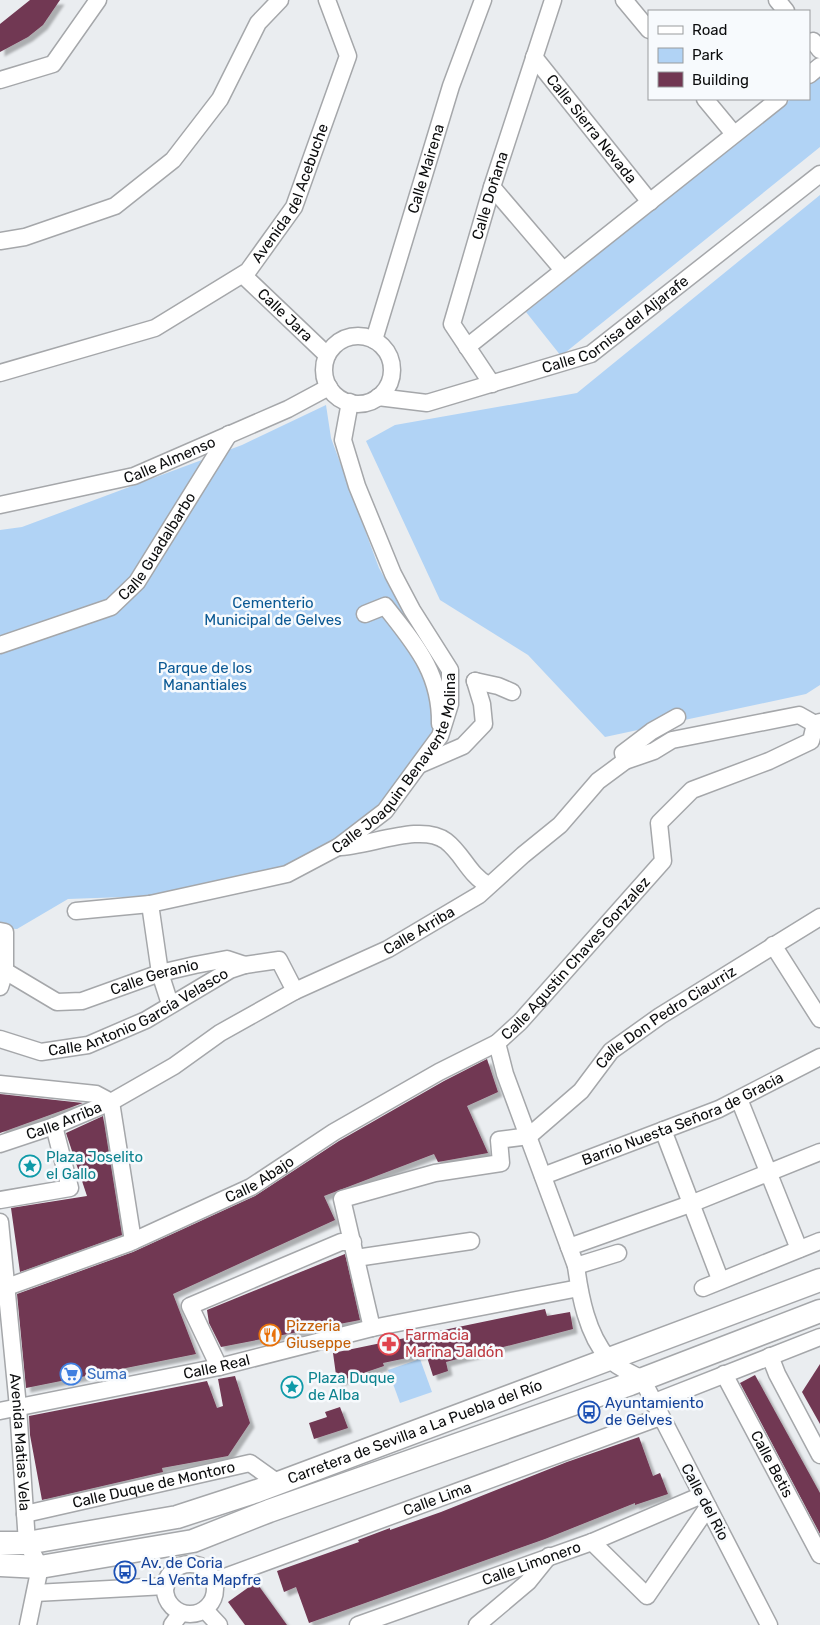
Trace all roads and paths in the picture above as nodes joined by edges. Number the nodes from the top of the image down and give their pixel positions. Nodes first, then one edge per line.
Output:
1 (98, 0) edge
2 (280, 0) edge
3 (327, 0) edge
4 (483, 0) edge
5 (553, 0) edge
6 (624, 0) edge
7 (777, 0) edge
8 (785, 10) edge
9 (648, 29) edge
10 (534, 57) junction
11 (820, 66) edge
12 (810, 74) edge
13 (0, 80) edge
14 (706, 100) edge
15 (778, 100) edge
16 (734, 134) junction
17 (820, 174) edge
18 (492, 187) junction
19 (650, 202) junction
20 (0, 240) edge
21 (563, 270) junction
22 (242, 274) junction
23 (374, 340) junction
24 (468, 347) junction
25 (328, 355) junction
26 (0, 373) edge
27 (492, 384) junction
28 (329, 387) junction
29 (378, 397) junction
30 (350, 402) junction
31 (229, 434) junction
32 (0, 505) edge
33 (365, 614) dead end
34 (0, 645) edge
35 (512, 692) dead end
36 (677, 717) dead end
37 (817, 723) edge
38 (440, 736) junction
39 (625, 761) junction
40 (419, 765) junction
41 (338, 847) junction
42 (488, 885) junction
43 (150, 904) junction
44 (76, 911) dead end
45 (820, 917) edge
46 (2, 932) edge
47 (773, 945) junction
48 (245, 965) junction
49 (5, 971) junction
50 (160, 973) junction
51 (0, 987) edge
52 (295, 991) junction
53 (170, 1004) junction
54 (820, 1019) edge
55 (0, 1039) edge
56 (498, 1043) junction
57 (820, 1057) edge
58 (0, 1084) edge
59 (739, 1099) junction
60 (111, 1102) junction
61 (54, 1126) junction
62 (663, 1130) junction
63 (528, 1136) junction
64 (0, 1144) edge
65 (820, 1152) edge
66 (769, 1173) junction
67 (543, 1176) junction
68 (0, 1200) edge
69 (693, 1203) junction
70 (1, 1230) edge
71 (471, 1241) dead end
72 (820, 1241) edge
73 (133, 1242) junction
74 (569, 1247) junction
75 (799, 1249) junction
76 (355, 1250) junction
77 (618, 1253) dead end
78 (576, 1266) junction
79 (720, 1279) junction
80 (4, 1280) edge
81 (820, 1280) edge
82 (579, 1288) junction
83 (703, 1288) dead end
84 (820, 1311) edge
85 (372, 1328) junction
86 (820, 1337) edge
87 (6, 1348) edge
88 (770, 1356) junction
89 (609, 1360) junction
90 (219, 1368) junction
91 (724, 1374) junction
92 (642, 1379) junction
93 (18, 1407) junction
94 (656, 1410) junction
95 (0, 1411) edge
96 (820, 1455) edge
97 (278, 1483) junction
98 (705, 1501) junction
99 (25, 1514) junction
100 (592, 1542) junction
101 (0, 1543) edge
102 (27, 1543) junction
103 (820, 1555) edge
104 (549, 1556) junction
105 (32, 1566) junction
106 (0, 1567) edge
107 (214, 1581) junction
108 (166, 1586) junction
109 (35, 1593) junction
110 (205, 1610) junction
111 (176, 1619) edge
112 (28, 1625) edge
113 (219, 1625) edge
114 (358, 1625) edge
115 (477, 1625) edge
116 (769, 1625) edge

1 - 13 street
2 - 20 street
3 - 22 street, Avenida del Acebuche
4 - 23 street, Calle Mairena
5 - 10 street, Calle Doñana
6 - 9 street
7 - 8 street
10 - 18 street, Calle Doñana
10 - 19 street, Calle Sierra Nevada
11 - 12 street
14 - 16 street
15 - 16 street
16 - 19 street
17 - 27 street, Calle Cornisa del Aljarafe
18 - 21 street
18 - 24 street, Calle Doñana
19 - 21 street
21 - 24 street
22 - 25 street, Calle Jara
22 - 26 street, Avenida del Acebuche
23 - 25 street
23 - 29 street
24 - 27 street, Calle Doñana
25 - 28 street
27 - 29 street, Calle Cornisa del Aljarafe
28 - 30 street
28 - 31 street, Calle Almenso
29 - 30 street
30 - 38 street, Calle Joaquin Benavente Molina
31 - 32 street, Calle Almenso
31 - 34 street, Calle Guadalbarbo
33 - 38 street
35 - 40 street
36 - 39 street
37 - 39 street, Calle Arriba
37 - 56 street, Calle Agustin Chaves Gonzalez
38 - 40 street, Calle Joaquin Benavente Molina
39 - 42 street, Calle Arriba
40 - 41 street, Calle Joaquin Benavente Molina
41 - 42 street
41 - 43 street, Calle Joaquin Benavente Molina
42 - 52 street, Calle Arriba
43 - 44 street, Calle Joaquin Benavente Molina
43 - 50 street
45 - 47 street, Calle Don Pedro Ciaurriz
46 - 49 street
47 - 54 street
47 - 63 street, Calle Don Pedro Ciaurriz
48 - 50 street, Calle Geranio
48 - 52 street, Calle Geranio
48 - 53 street, Calle Antonio García Velasco
49 - 50 street, Calle Geranio
49 - 51 street
50 - 53 street
52 - 60 street, Calle Arriba
53 - 55 street, Calle Antonio García Velasco
56 - 63 street, Calle Agustin Chaves Gonzalez
56 - 73 street, Calle Abajo
57 - 59 street, Barrio Nuesta Señora de Gracia
58 - 60 street
59 - 62 street, Barrio Nuesta Señora de Gracia
59 - 66 street
60 - 61 street, Calle Arriba
60 - 73 street
61 - 64 street, Calle Arriba
61 - 68 street
62 - 67 street, Barrio Nuesta Señora de Gracia
62 - 69 street
63 - 67 street, Calle Agustin Chaves Gonzalez
63 - 76 street
65 - 66 street
66 - 69 street
66 - 75 street
67 - 74 street, Calle Agustin Chaves Gonzalez
69 - 74 street
69 - 79 street
70 - 80 street, Avenida Matias Vela
71 - 76 street
72 - 75 street
73 - 80 street, Calle Abajo
74 - 78 street, Calle Agustin Chaves Gonzalez
75 - 79 street
76 - 85 street
76 - 90 street
77 - 78 street
78 - 82 street, Calle Agustin Chaves Gonzalez
79 - 83 street
80 - 87 street, Avenida Matias Vela
81 - 89 main road, Carretera de Sevilla a La Puebla del Río
82 - 85 street, Calle Real
82 - 89 street, Calle Agustin Chaves Gonzalez
84 - 92 main road, Carretera de Sevilla a La Puebla del Río
85 - 90 street, Calle Real
86 - 88 street, Calle Lima
87 - 93 street, Avenida Matias Vela
88 - 91 street, Calle Lima
88 - 96 street
89 - 92 street
89 - 97 main road, Carretera de Sevilla a La Puebla del Río
90 - 93 street, Calle Real
91 - 94 street, Calle Lima
91 - 103 street, Calle Betis
92 - 94 street, Calle del Rio
92 - 105 main road, Carretera de Sevilla a La Puebla del Río
93 - 95 street, Calle Real
93 - 99 street, Avenida Matias Vela
94 - 98 street, Calle del Rio
94 - 107 street, Calle Lima
97 - 99 street, Calle Duque de Montoro
97 - 102 main road, Carretera de Sevilla a La Puebla del Río
98 - 100 street, Calle Limonero
98 - 100 street
98 - 116 street, Calle del Rio
99 - 102 street, Avenida Matias Vela
100 - 104 street, Calle Limonero
101 - 102 main road, Carretera de Sevilla a La Puebla del Río
102 - 105 street
104 - 114 street, Calle Limonero
104 - 115 street
105 - 106 main road, Carretera de Sevilla a La Puebla del Río
105 - 109 street
107 - 108 street
107 - 110 street
108 - 109 street
108 - 111 street
109 - 112 street
110 - 111 street
110 - 113 street

